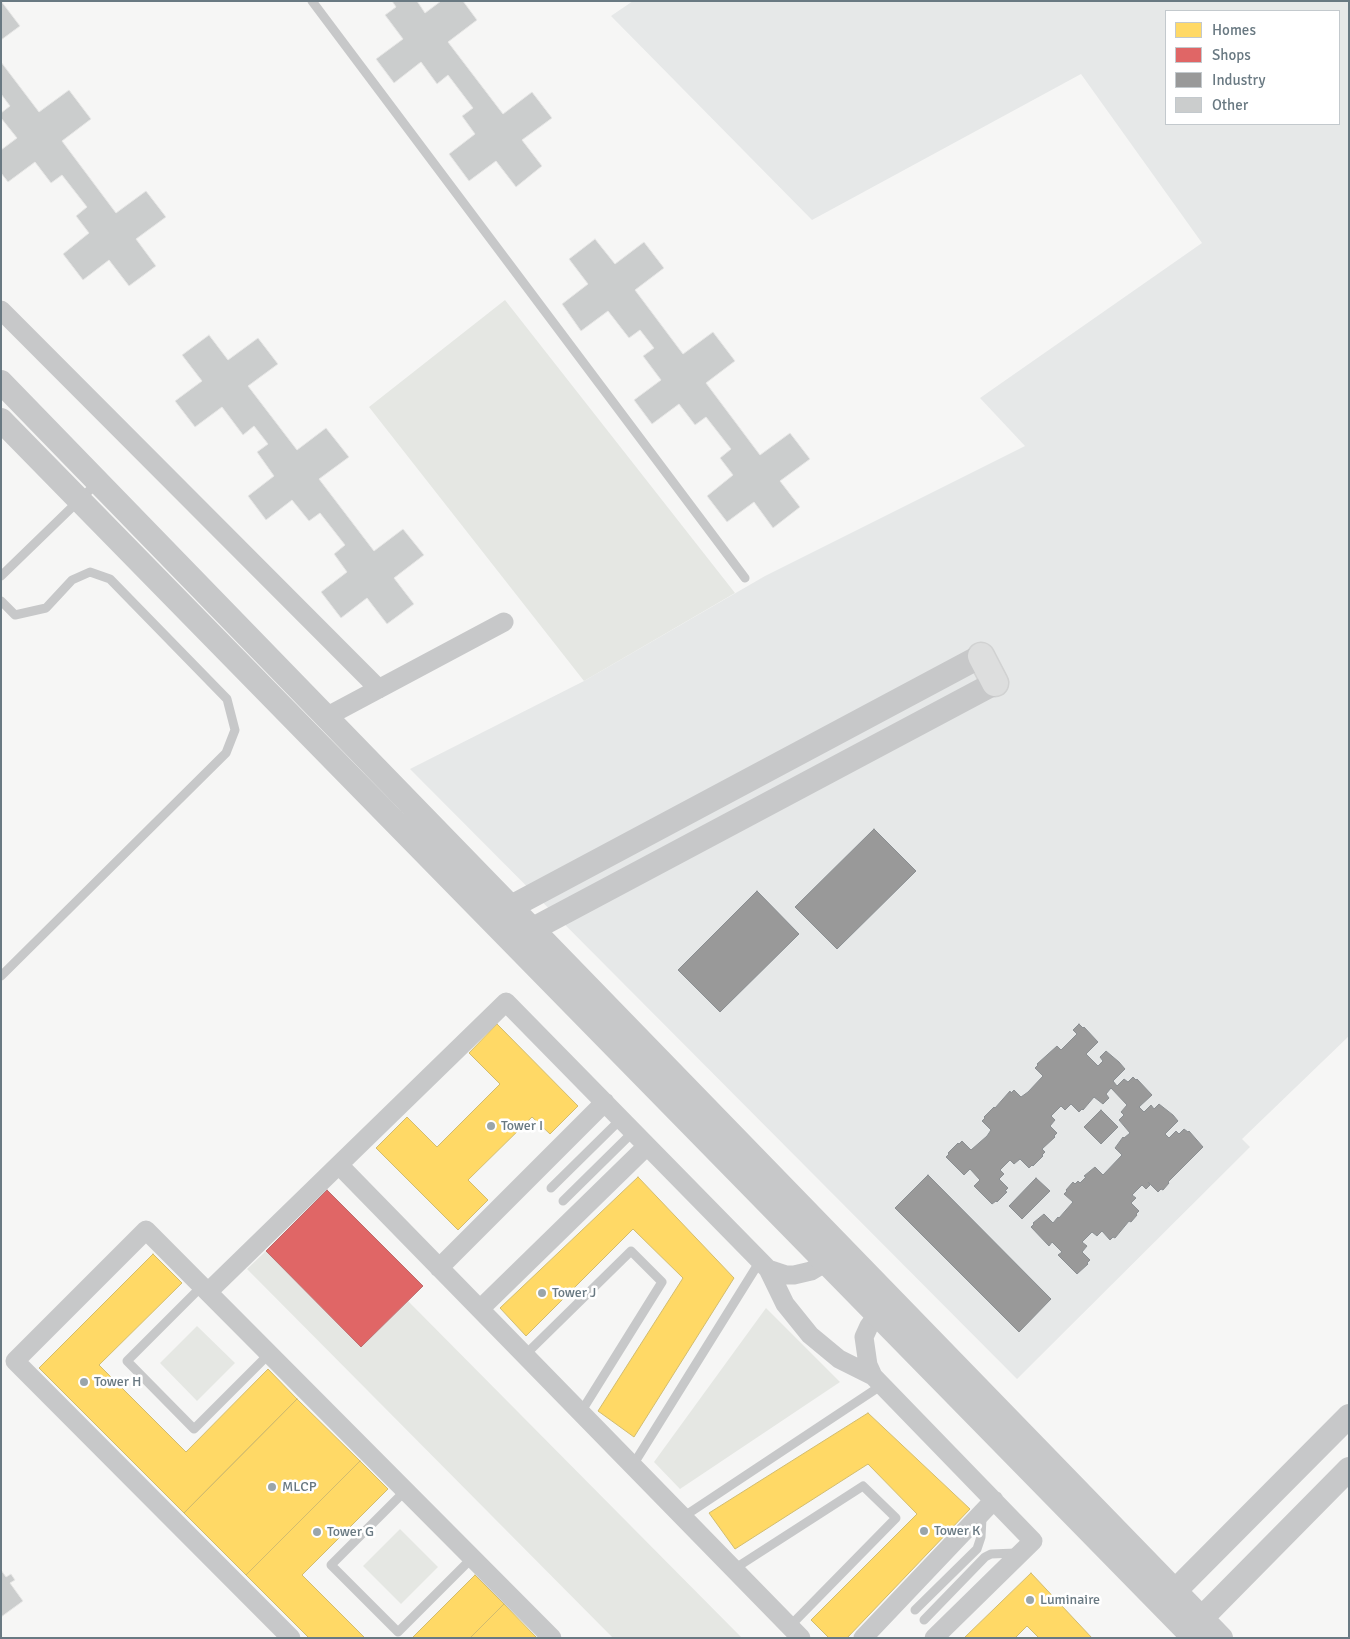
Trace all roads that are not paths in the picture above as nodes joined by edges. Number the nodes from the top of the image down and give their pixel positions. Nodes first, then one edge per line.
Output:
1 (312, 1) edge
2 (1, 310) edge
3 (1, 382) edge
4 (1, 420) edge
5 (98, 482) junction
6 (79, 500) junction
7 (1, 576) edge
8 (745, 578) dead end
9 (1, 601) edge
10 (504, 622) dead end
11 (981, 656) joint
12 (996, 683) joint
13 (379, 689) junction
14 (326, 717) junction
15 (511, 907) junction
16 (533, 929) junction
17 (1, 976) edge
18 (605, 1102) junction
19 (627, 1125) junction
20 (646, 1146) junction
21 (339, 1165) junction
22 (551, 1188) dead end
23 (563, 1201) dead end
24 (826, 1262) junction
25 (764, 1265) junction
26 (439, 1268) junction
27 (205, 1289) junction
28 (480, 1309) junction
29 (877, 1315) junction
30 (269, 1354) junction
31 (525, 1355) junction
32 (877, 1381) junction
33 (580, 1412) junction
34 (1349, 1416) edge
35 (633, 1465) junction
36 (1349, 1470) edge
37 (405, 1490) junction
38 (989, 1505) junction
39 (683, 1517) junction
40 (1023, 1550) junction
41 (472, 1558) junction
42 (734, 1569) junction
43 (1168, 1597) junction
44 (914, 1610) dead end
45 (924, 1620) dead end
46 (1195, 1629) edge
47 (796, 1632) edge
48 (291, 1638) edge
49 (552, 1638) edge
50 (863, 1638) edge
51 (934, 1638) edge
52 (1221, 1638) edge

1 - 8 lane
2 - 13 street
3 - 5 street
4 - 6 street
5 - 6 lane
5 - 14 street
6 - 7 lane
6 - 24 street
9 - 17 lane
10 - 13 street
11 - 12 main road
11 - 15 street
12 - 16 street
13 - 14 street
14 - 15 street
15 - 16 street
16 - 43 street
18 - 19 street
18 - 21 street
18 - 26 street
19 - 20 street
19 - 22 lane
19 - 23 lane
20 - 25 street
20 - 28 street
21 - 26 street
21 - 27 street
24 - 25 street
24 - 29 street
25 - 32 street
25 - 35 lane
26 - 28 street
27 - 30 street
27 - 30 lane
27 - 48 street
28 - 31 street
29 - 32 street
29 - 43 street
30 - 37 street
31 - 33 street
31 - 33 lane
32 - 38 street
32 - 39 lane
33 - 35 street
34 - 43 street
35 - 39 street
36 - 46 street
37 - 41 street
37 - 41 lane
38 - 40 street
38 - 44 lane
38 - 50 street
39 - 42 street
40 - 45 lane
40 - 51 street
41 - 49 street
42 - 47 street
42 - 47 lane
43 - 46 street
46 - 52 street

